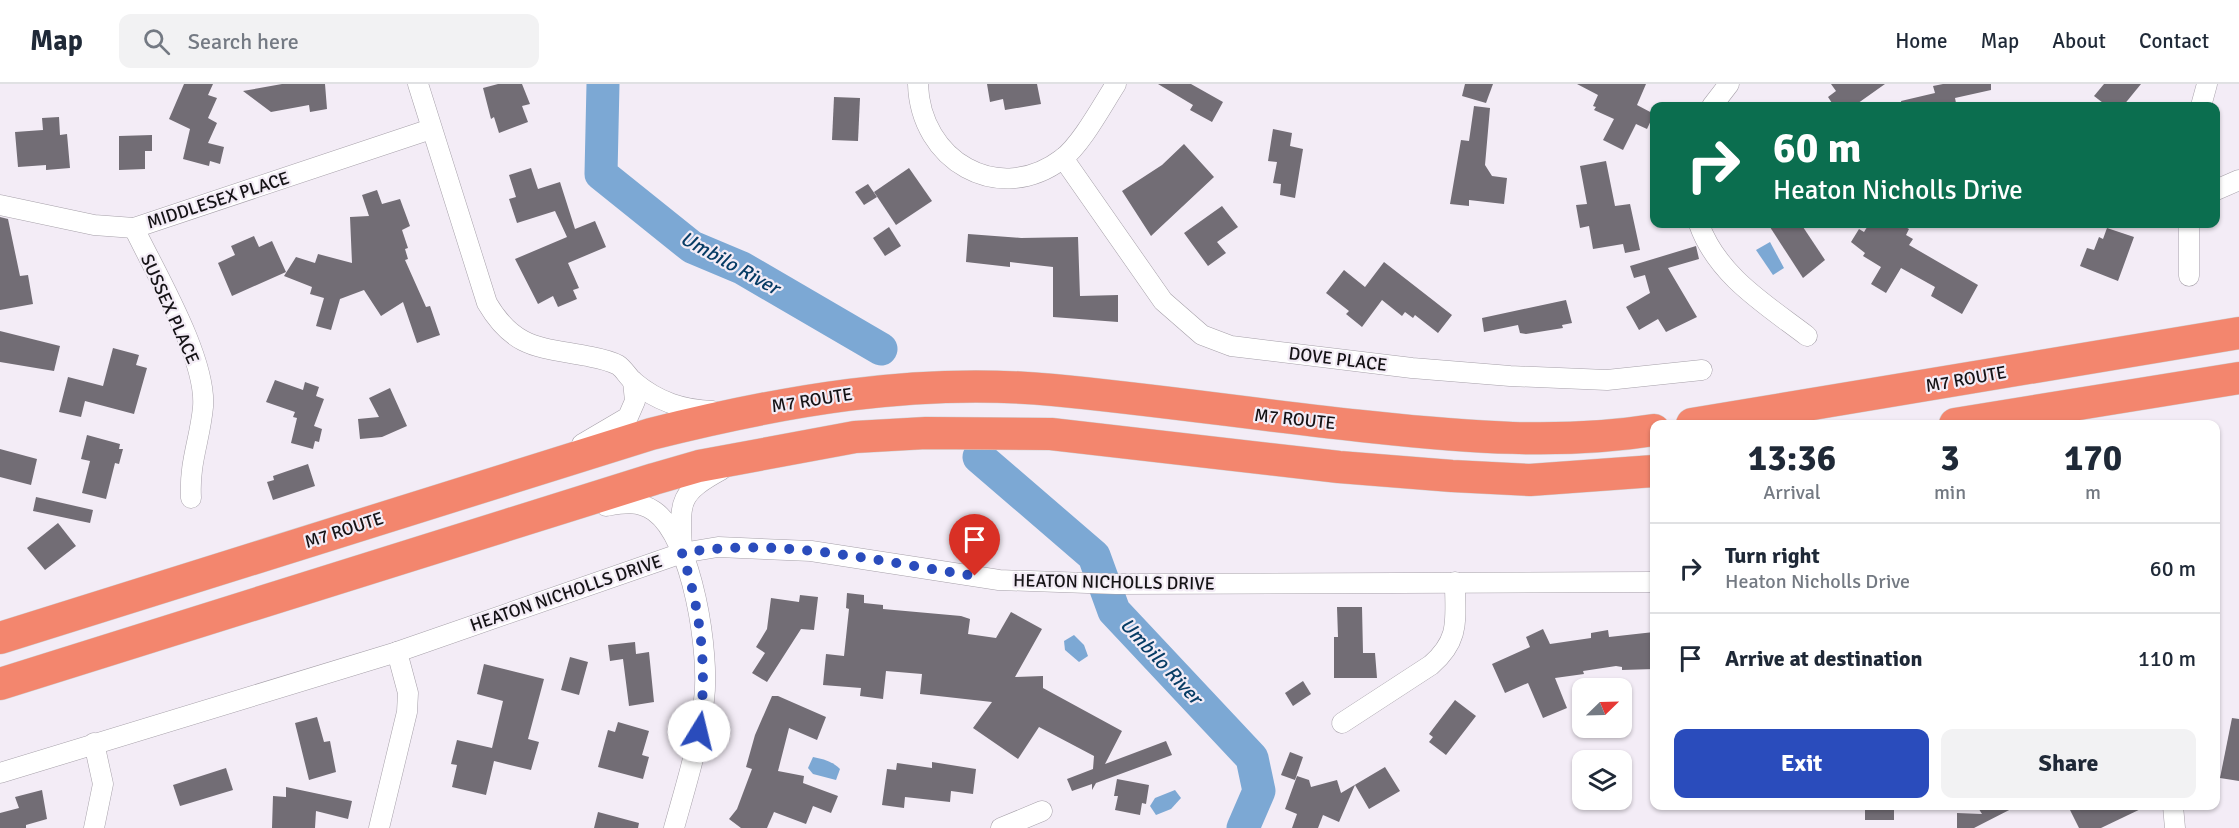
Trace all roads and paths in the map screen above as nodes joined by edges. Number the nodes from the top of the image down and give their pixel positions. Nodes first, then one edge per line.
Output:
1 (418, 84) edge
2 (918, 84) edge
3 (1116, 84) edge
4 (1729, 84) edge
5 (2207, 84) edge
6 (1715, 102) edge
7 (2202, 102) edge
8 (431, 129) junction
9 (1063, 158) junction
10 (2239, 180) edge
11 (2220, 188) edge
12 (0, 205) edge
13 (134, 228) junction
14 (1701, 228) edge
15 (2189, 228) edge
16 (2189, 276) dead end
17 (2239, 333) edge
18 (1807, 336) dead end
19 (1702, 370) dead end
20 (2239, 378) edge
21 (633, 381) junction
22 (736, 413) junction
23 (1716, 420) edge
24 (1980, 420) edge
25 (1650, 430) edge
26 (749, 456) junction
27 (537, 469) junction
28 (1650, 471) edge
29 (191, 498) dead end
30 (549, 512) junction
31 (682, 553) junction
32 (1455, 582) junction
33 (1650, 582) edge
34 (0, 638) edge
35 (397, 652) junction
36 (0, 684) edge
37 (1342, 723) dead end
38 (94, 743) junction
39 (0, 773) edge
40 (2173, 810) edge
41 (1042, 811) dead end
42 (94, 828) edge
43 (379, 828) edge
44 (674, 828) edge
45 (1001, 828) edge
46 (2175, 828) edge

1 - 8 street
2 - 9 street
3 - 9 street
4 - 6 street
5 - 7 street
8 - 13 street, MIDDLESEX PLACE
8 - 21 street
9 - 19 street, DOVE PLACE
10 - 11 street
12 - 13 street, MIDDLESEX PLACE
13 - 29 street, SUSSEX PLACE
14 - 18 street
15 - 16 street
17 - 23 highway, M7 ROUTE
20 - 24 highway
21 - 22 street
21 - 27 street
22 - 25 highway, M7 ROUTE
22 - 27 highway, M7 ROUTE
26 - 28 highway
26 - 30 highway
26 - 31 street
27 - 34 highway, M7 ROUTE
30 - 31 street
30 - 36 highway
31 - 32 street, HEATON NICHOLLS DRIVE
31 - 35 street, HEATON NICHOLLS DRIVE
31 - 44 street
32 - 33 street, HEATON NICHOLLS DRIVE
32 - 37 street
35 - 38 street, HEATON NICHOLLS DRIVE
35 - 43 street
38 - 39 street, HEATON NICHOLLS DRIVE
38 - 42 street
40 - 46 street
41 - 45 street

